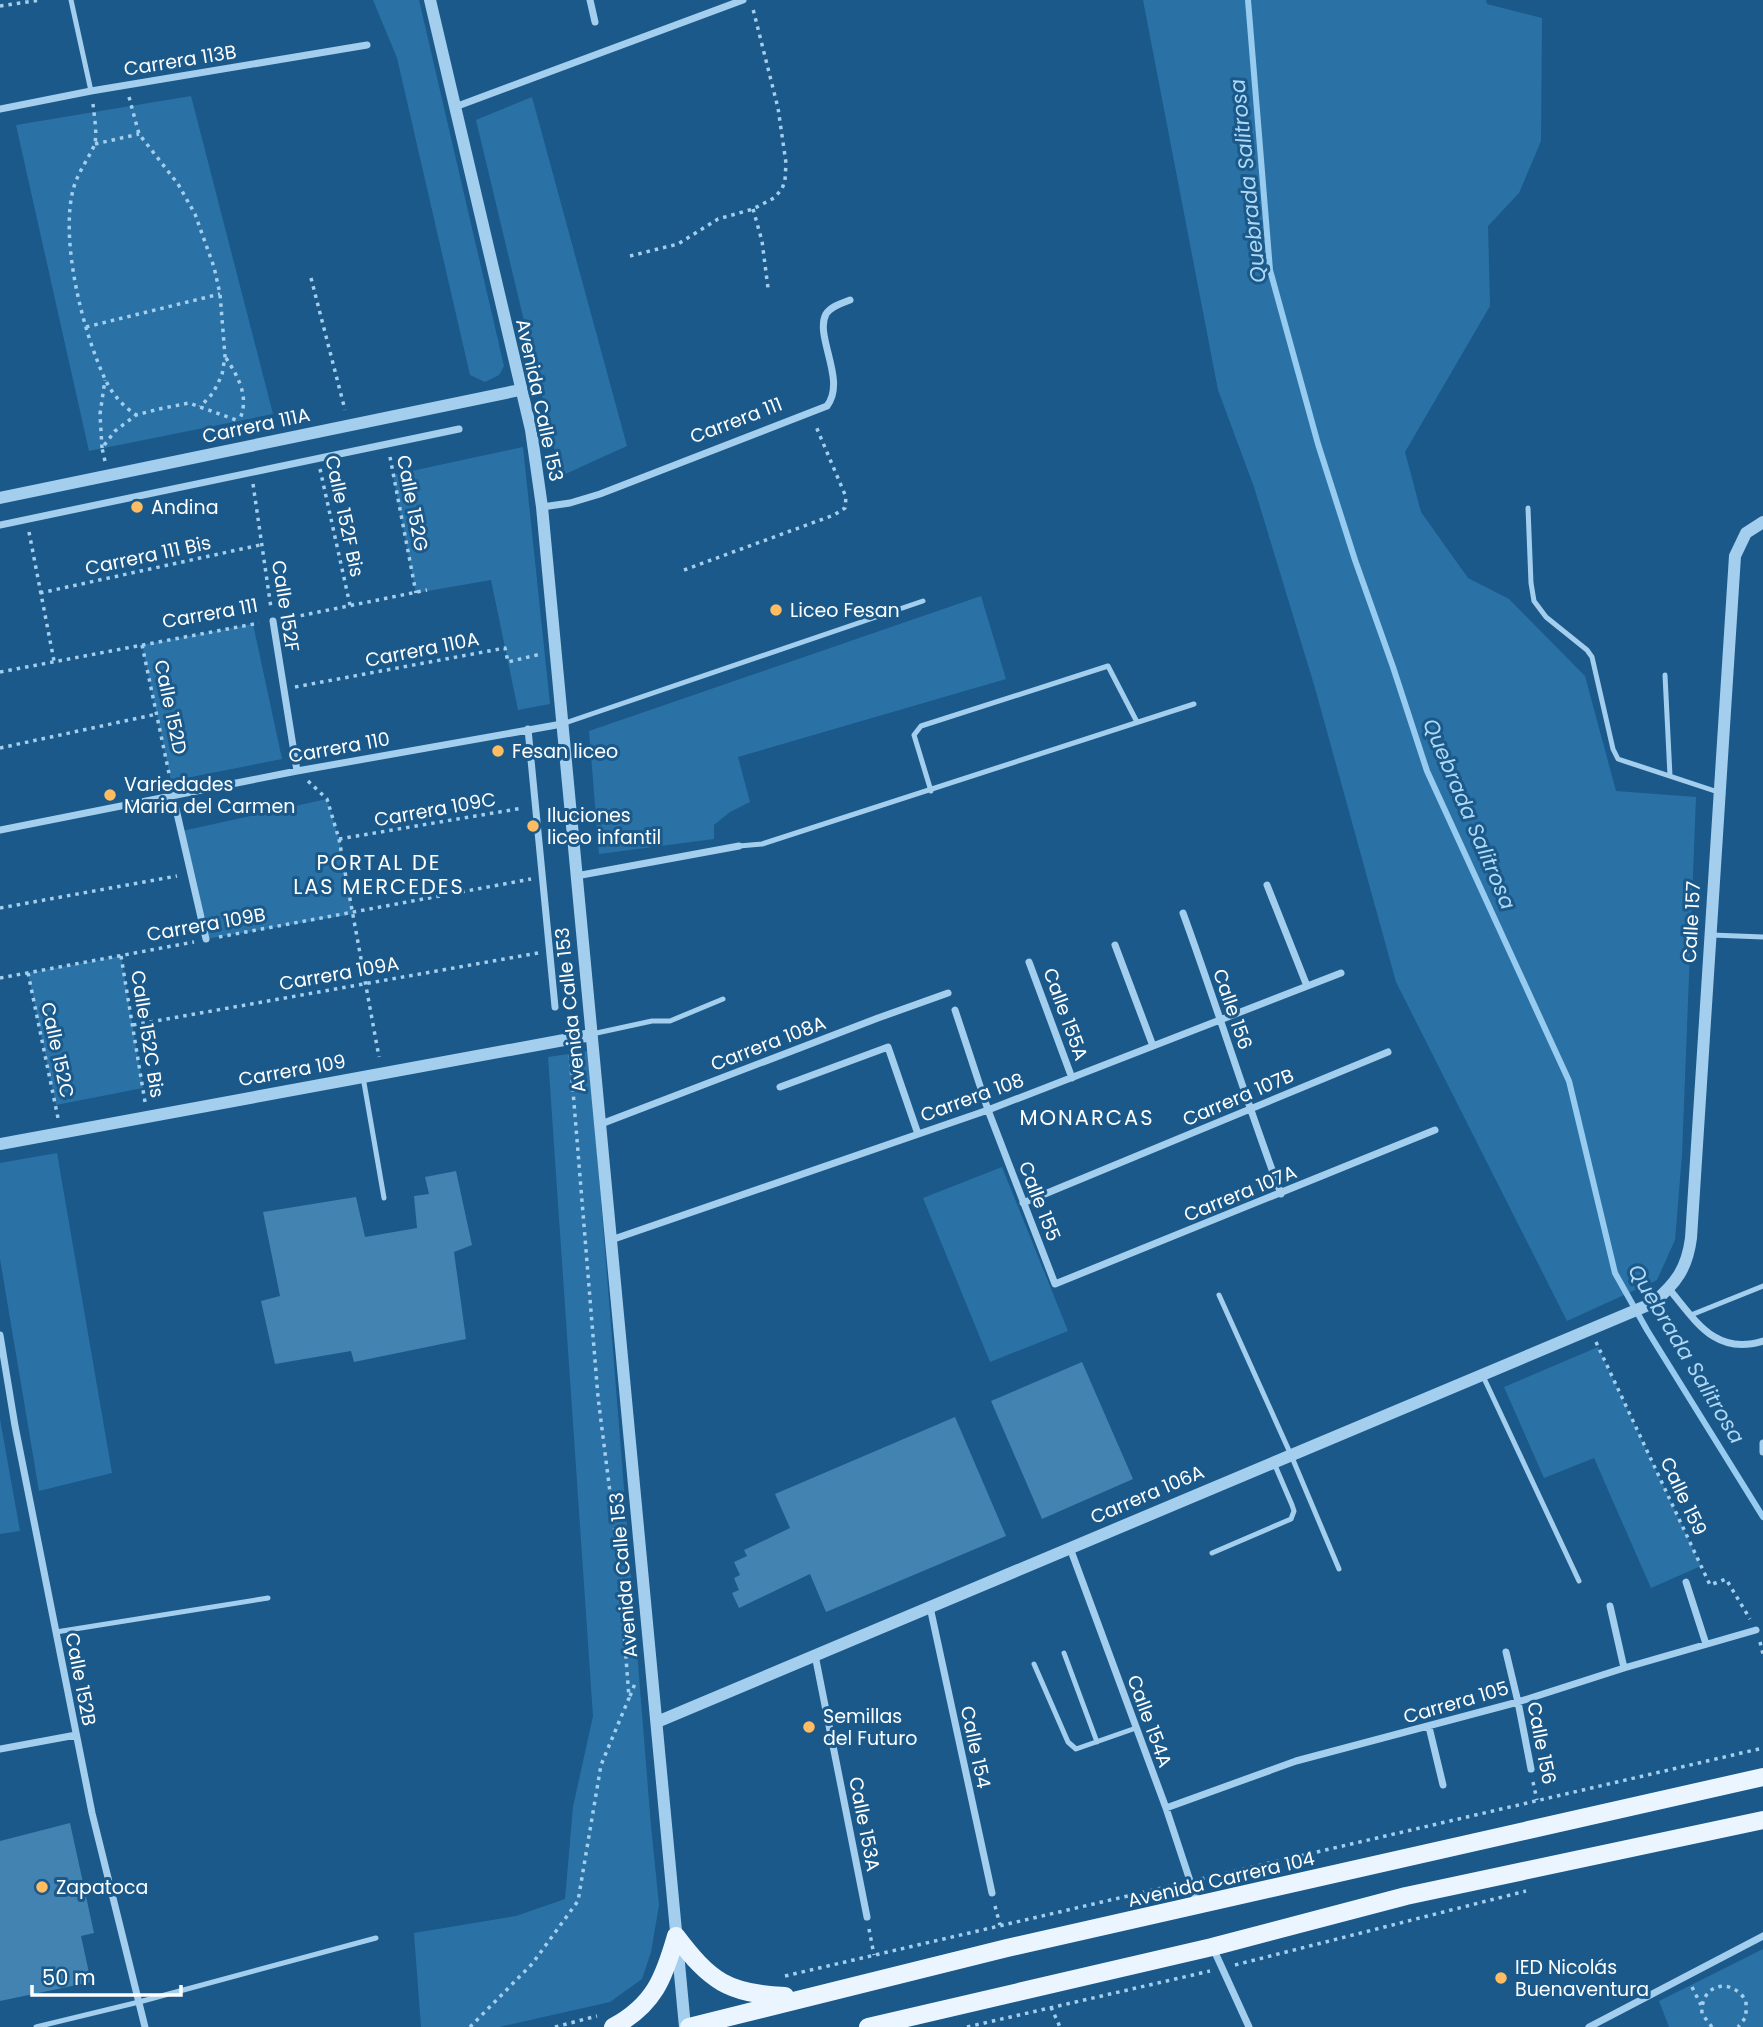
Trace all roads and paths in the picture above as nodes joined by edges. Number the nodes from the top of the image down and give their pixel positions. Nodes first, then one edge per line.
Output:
1 (40, 0) edge
2 (71, 0) edge
3 (430, 0) edge
4 (590, 0) edge
5 (743, 0) edge
6 (751, 0) edge
7 (0, 6) edge
8 (595, 22) dead end
9 (366, 46) dead end
10 (127, 85) junction
11 (91, 91) junction
12 (455, 107) junction
13 (0, 109) edge
14 (139, 134) junction
15 (95, 144) junction
16 (753, 209) junction
17 (630, 256) dead end
18 (311, 278) dead end
19 (768, 288) dead end
20 (220, 294) junction
21 (850, 300) dead end
22 (85, 327) junction
23 (225, 356) junction
24 (105, 380) junction
25 (520, 390) junction
26 (340, 393) dead end
27 (200, 407) junction
28 (810, 412) junction
29 (136, 415) junction
30 (239, 421) junction
31 (458, 429) dead end
32 (387, 443) junction
33 (252, 446) junction
34 (102, 448) junction
35 (317, 457) junction
36 (251, 472) junction
37 (108, 475) junction
38 (0, 498) edge
39 (542, 507) junction
40 (1528, 508) dead end
41 (26, 519) junction
42 (1763, 522) edge
43 (0, 525) edge
44 (261, 545) junction
45 (684, 570) dead end
46 (427, 590) dead end
47 (40, 593) junction
48 (416, 593) junction
49 (923, 601) dead end
50 (350, 605) junction
51 (273, 621) junction
52 (142, 645) junction
53 (555, 650) junction
54 (54, 662) junction
55 (0, 672) edge
56 (1665, 676) dead end
57 (283, 689) junction
58 (1194, 704) dead end
59 (156, 715) junction
60 (1137, 722) junction
61 (562, 724) junction
62 (528, 729) junction
63 (0, 748) edge
64 (297, 771) junction
65 (1670, 776) junction
66 (931, 791) junction
67 (1718, 792) junction
68 (173, 796) junction
69 (535, 806) junction
70 (0, 830) edge
71 (339, 839) junction
72 (739, 846) joint
73 (190, 874) junction
74 (542, 876) junction
75 (576, 876) junction
76 (1266, 885) dead end
77 (0, 908) edge
78 (1183, 913) dead end
79 (353, 914) junction
80 (1709, 934) junction
81 (1763, 937) edge
82 (206, 939) junction
83 (1115, 946) dead end
84 (550, 950) junction
85 (121, 956) junction
86 (1029, 962) dead end
87 (27, 973) junction
88 (1340, 973) dead end
89 (0, 978) edge
90 (366, 982) junction
91 (1307, 986) junction
92 (948, 993) dead end
93 (723, 999) dead end
94 (555, 1007) dead end
95 (955, 1010) dead end
96 (1222, 1020) junction
97 (133, 1025) junction
98 (591, 1035) junction
99 (569, 1039) junction
100 (1153, 1046) junction
101 (1388, 1052) dead end
102 (382, 1073) junction
103 (363, 1077) junction
104 (1072, 1078) junction
105 (780, 1087) dead end
106 (988, 1110) junction
107 (1249, 1110) junction
108 (147, 1116) junction
109 (601, 1124) junction
110 (1435, 1130) dead end
111 (61, 1132) junction
112 (918, 1134) junction
113 (0, 1144) edge
114 (1282, 1194) junction
115 (384, 1198) dead end
116 (1023, 1203) junction
117 (611, 1240) junction
118 (1055, 1284) joint
119 (1763, 1286) edge
120 (1669, 1289) junction
121 (1219, 1295) dead end
122 (1653, 1303) joint
123 (1691, 1315) junction
124 (1590, 1329) junction
125 (0, 1335) edge
126 (1763, 1341) edge
127 (1482, 1374) junction
128 (1763, 1443) edge
129 (1762, 1452) edge
130 (1291, 1455) junction
131 (1273, 1462) junction
132 (1070, 1548) junction
133 (1212, 1553) dead end
134 (1339, 1569) dead end
135 (1579, 1581) dead end
136 (1686, 1582) dead end
137 (268, 1598) dead end
138 (930, 1606) junction
139 (1610, 1606) dead end
140 (1756, 1630) junction
141 (56, 1632) junction
142 (1706, 1644) junction
143 (1506, 1652) dead end
144 (1063, 1653) dead end
145 (1763, 1654) edge
146 (816, 1655) junction
147 (1034, 1664) dead end
148 (1624, 1668) junction
149 (1518, 1702) junction
150 (657, 1722) junction
151 (1429, 1727) junction
152 (1136, 1728) junction
153 (76, 1735) junction
154 (1097, 1742) junction
155 (1763, 1748) edge
156 (0, 1749) edge
157 (1531, 1769) joint
158 (1763, 1777) edge
159 (1444, 1785) dead end
160 (1537, 1800) junction
161 (1166, 1808) junction
162 (1763, 1820) edge
163 (1192, 1881) junction
164 (1535, 1889) dead end
165 (992, 1893) joint
166 (1198, 1906) junction
167 (867, 1917) joint
168 (1000, 1925) junction
169 (676, 1936) junction
170 (1763, 1936) edge
171 (376, 1938) dead end
172 (1212, 1947) junction
173 (874, 1955) junction
174 (1222, 1969) junction
175 (1687, 1975) junction
176 (781, 1977) dead end
177 (806, 1997) junction
178 (139, 2002) junction
179 (1051, 2007) junction
180 (1702, 2007) junction
181 (73, 2018) junction
182 (997, 2020) junction
183 (36, 2027) edge
184 (76, 2027) edge
185 (145, 2027) edge
186 (470, 2027) edge
187 (613, 2027) edge
188 (687, 2027) edge
189 (868, 2027) edge
190 (967, 2027) edge
191 (999, 2027) edge
192 (1060, 2027) edge
193 (1249, 2027) edge
194 (1589, 2027) edge
195 (1712, 2027) edge
196 (1738, 2027) edge

1 - 7 path
2 - 11 lane
3 - 12 street, Avenida Calle 153
4 - 8 street
5 - 12 street
6 - 16 path
9 - 10 street, Carrera 113B
10 - 11 street, Carrera 113B
10 - 14 path
11 - 13 street, Carrera 113B
11 - 15 path
12 - 25 street, Avenida Calle 153
14 - 15 path
14 - 20 path
15 - 22 path
16 - 17 path
16 - 19 path
18 - 26 path
20 - 22 path
20 - 23 path
21 - 28 street, Carrera 111
22 - 24 path
23 - 27 path
23 - 30 path
24 - 29 path
24 - 34 path
25 - 33 street, Carrera 111A
25 - 39 street, Avenida Calle 153
27 - 29 path
27 - 30 path
28 - 39 street, Carrera 111
28 - 45 path
29 - 34 path
30 - 33 path
31 - 32 street
32 - 35 street
32 - 48 path, Calle 152G
33 - 37 street, Carrera 111A
34 - 37 path
35 - 36 street
35 - 50 path, Calle 152F Bis
36 - 41 street
36 - 44 path, Calle 152F
37 - 38 street, Carrera 111A
39 - 53 street, Avenida Calle 153
40 - 65 lane
41 - 43 street
41 - 47 path
42 - 67 street, Calle 157
44 - 47 path, Carrera 111 Bis
44 - 51 path, Calle 152F
46 - 48 path, Carrera 111
47 - 54 path
48 - 50 path, Carrera 111
49 - 61 lane
50 - 51 path, Carrera 111
51 - 52 path, Carrera 111
51 - 57 street, Calle 152F
52 - 54 path, Carrera 111
52 - 59 path, Calle 152D
53 - 57 path, Carrera 110A
53 - 61 street, Avenida Calle 153
54 - 55 path, Carrera 111
56 - 65 lane
57 - 64 street, Calle 152F
58 - 60 lane
59 - 63 path
59 - 68 path, Calle 152D
60 - 66 lane
60 - 66 lane
61 - 62 street, Carrera 110
61 - 75 street, Avenida Calle 153
62 - 64 street, Carrera 110
62 - 69 street, Avenida Calle 153
64 - 68 street, Carrera 110
64 - 71 path
65 - 67 lane
66 - 72 lane
67 - 80 street, Calle 157
68 - 70 street, Carrera 110
68 - 73 street
69 - 71 path, Carrera 109C
69 - 74 street, Avenida Calle 153
71 - 79 path
72 - 75 street
73 - 77 path
73 - 82 street
74 - 79 path, Carrera 109B
74 - 84 street, Avenida Calle 153
75 - 98 street, Avenida Calle 153
76 - 91 street
78 - 96 street, Calle 156
79 - 82 path, Carrera 109B
79 - 90 path
80 - 81 lane
80 - 120 street, Calle 157
82 - 85 path, Carrera 109B
83 - 100 street
84 - 90 path, Carrera 109A
84 - 94 street, Avenida Calle 153
85 - 87 path, Carrera 109B
85 - 97 path, Calle 152C Bis
86 - 104 street, Calle 155A
87 - 89 path, Carrera 109B
87 - 111 path, Calle 152C
88 - 91 street, Carrera 108
90 - 97 path, Carrera 109A
90 - 102 path
91 - 96 street, Carrera 108
92 - 109 street, Carrera 108A
93 - 98 lane
95 - 106 street, Calle 155
96 - 100 street, Carrera 108
96 - 107 street, Calle 156
97 - 108 path, Calle 152C Bis
98 - 99 street, Carrera 109
98 - 109 street, Avenida Calle 153
99 - 102 street, Carrera 109
99 - 186 path
100 - 104 street, Carrera 108
101 - 107 street, Carrera 107B
102 - 103 street, Carrera 109
103 - 108 street, Carrera 109
103 - 115 lane
104 - 106 street, Carrera 108
105 - 112 street
106 - 112 street, Carrera 108
106 - 116 street, Calle 155
107 - 114 street, Calle 156
107 - 116 street, Carrera 107B
108 - 111 street, Carrera 109
109 - 117 street, Avenida Calle 153
110 - 114 street, Carrera 107A
111 - 113 street, Carrera 109
112 - 117 street, Carrera 108
114 - 118 street, Carrera 107A
116 - 118 street, Calle 155
117 - 150 street, Avenida Calle 153
119 - 123 lane
120 - 122 street, Calle 157
120 - 123 street
121 - 130 lane
122 - 124 street, Carrera 106A
123 - 126 street
124 - 127 street, Carrera 106A
124 - 140 path, Calle 159
125 - 141 street, Calle 152B
127 - 130 street, Carrera 106A
127 - 135 lane
128 - 129 street
130 - 131 street, Carrera 106A
130 - 134 lane
131 - 132 street, Carrera 106A
131 - 133 lane
132 - 138 street, Carrera 106A
132 - 152 street, Calle 154A
136 - 142 street
137 - 141 lane
138 - 146 street, Carrera 106A
138 - 165 street, Calle 154
139 - 148 street
140 - 142 street, Carrera 105
140 - 145 path, Calle 159
141 - 153 street, Calle 152B
142 - 148 street, Carrera 105
143 - 149 street, Calle 156
144 - 154 lane
146 - 150 street, Carrera 106A
146 - 167 street, Calle 153A
147 - 154 lane
148 - 149 street, Carrera 105
149 - 151 street, Carrera 105
149 - 157 street, Calle 156
150 - 169 street, Avenida Calle 153
151 - 159 street
151 - 161 street, Carrera 105
152 - 154 lane
152 - 161 street, Calle 154A
153 - 156 street
153 - 178 street, Calle 152B
155 - 160 path
157 - 160 path, Calle 156
158 - 166 main road, Avenida Carrera 104
160 - 163 path
161 - 163 street, Calle 154A
162 - 172 main road
163 - 166 street, Calle 154A
163 - 168 path
164 - 174 path
165 - 168 path
166 - 177 main road, Avenida Carrera 104
167 - 173 path
168 - 173 path
169 - 177 main road
169 - 187 main road
169 - 188 street, Avenida Calle 153
170 - 175 street
171 - 178 lane
172 - 174 street
172 - 189 main road
173 - 176 path
174 - 179 path
174 - 193 street
175 - 180 path
175 - 194 street
177 - 188 main road, Avenida Carrera 104
178 - 181 lane
178 - 185 street, Calle 152B
179 - 182 path
179 - 192 path
180 - 195 path
180 - 196 path
181 - 183 lane
181 - 184 lane
182 - 190 path
182 - 191 path

